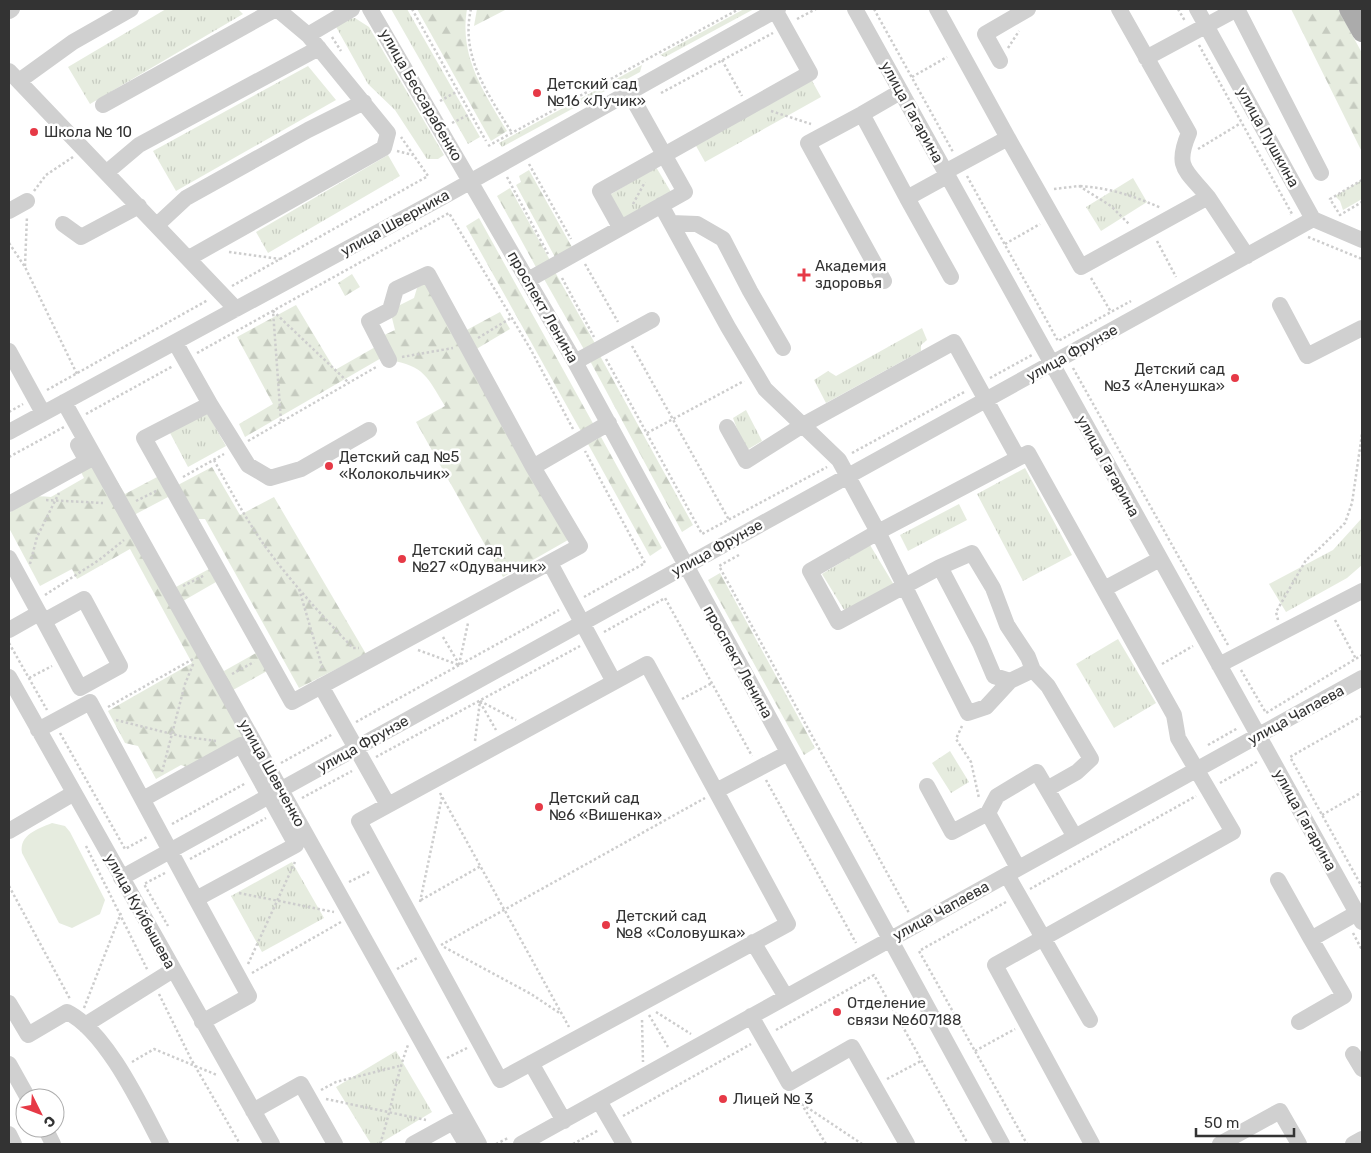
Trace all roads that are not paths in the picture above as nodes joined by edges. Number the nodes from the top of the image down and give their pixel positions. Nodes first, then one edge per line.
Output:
1 (12, 9) edge
2 (131, 9) edge
3 (276, 9) edge
4 (352, 9) edge
5 (370, 9) edge
6 (855, 9) edge
7 (937, 9) edge
8 (1028, 9) edge
9 (1119, 9) edge
10 (1197, 9) edge
11 (1237, 9) edge
12 (1349, 9) edge
13 (777, 10) edge
14 (9, 11) edge
15 (1206, 26) junction
16 (1362, 32) edge
17 (308, 35) junction
18 (318, 48) junction
19 (1146, 58) junction
20 (1000, 61) dead end
21 (14, 76) edge
22 (630, 92) junction
23 (900, 92) junction
24 (364, 102) junction
25 (103, 105) dead end
26 (862, 114) junction
27 (1008, 138) junction
28 (664, 154) junction
29 (107, 172) junction
30 (1321, 173) dead end
31 (946, 174) junction
32 (471, 181) junction
33 (1208, 197) junction
34 (907, 198) junction
35 (27, 201) dead end
36 (139, 206) junction
37 (658, 206) junction
38 (9, 210) edge
39 (1313, 219) junction
40 (671, 223) junction
41 (63, 224) dead end
42 (157, 225) junction
43 (620, 228) junction
44 (1362, 240) edge
45 (1247, 256) junction
46 (189, 258) junction
47 (951, 277) dead end
48 (528, 280) junction
49 (884, 281) dead end
50 (1280, 305) dead end
51 (236, 309) junction
52 (652, 320) dead end
53 (1362, 328) edge
54 (175, 342) junction
55 (783, 348) dead end
56 (389, 360) road end
57 (11, 361) edge
58 (575, 362) junction
59 (1052, 364) junction
60 (986, 400) junction
61 (210, 404) junction
62 (55, 407) junction
63 (71, 423) junction
64 (609, 424) junction
65 (804, 425) junction
66 (727, 427) dead end
67 (370, 430) dead end
68 (9, 432) edge
69 (1018, 458) junction
70 (533, 467) junction
71 (848, 476) junction
72 (14, 501) edge
73 (878, 532) junction
74 (9, 558) edge
75 (1160, 558) junction
76 (550, 563) junction
77 (686, 566) junction
78 (940, 568) junction
79 (904, 585) junction
80 (1104, 589) junction
81 (1362, 591) edge
82 (36, 608) junction
83 (582, 623) junction
84 (9, 630) edge
85 (1219, 665) junction
86 (1033, 670) junction
87 (9, 677) edge
88 (1362, 679) edge
89 (1010, 681) junction
90 (614, 682) junction
91 (323, 685) junction
92 (38, 730) junction
93 (1258, 736) junction
94 (356, 748) junction
95 (788, 754) junction
96 (1197, 769) junction
97 (264, 773) junction
98 (927, 786) dead end
99 (1047, 789) junction
100 (716, 791) junction
101 (275, 792) junction
102 (74, 793) junction
103 (143, 800) junction
104 (388, 805) junction
105 (284, 808) junction
106 (988, 813) junction
107 (9, 831) edge
108 (1075, 837) junction
109 (170, 850) junction
110 (1012, 872) junction
111 (121, 878) junction
112 (1278, 880) dead end
113 (196, 899) junction
114 (1360, 918) edge
115 (890, 939) junction
116 (1044, 939) junction
117 (1311, 939) junction
118 (753, 942) junction
119 (173, 970) junction
120 (786, 997) junction
121 (9, 1003) edge
122 (752, 1016) junction
123 (1090, 1020) dead end
124 (83, 1022) junction
125 (202, 1022) junction
126 (1299, 1022) dead end
127 (1353, 1054) dead end
128 (531, 1063) junction
129 (9, 1064) edge
130 (1362, 1069) edge
131 (22, 1088) edge
132 (599, 1101) junction
133 (253, 1112) junction
134 (564, 1120) junction
135 (9, 1134) edge
136 (1362, 1139) edge
137 (14, 1144) edge
138 (162, 1144) edge
139 (272, 1144) edge
140 (335, 1144) edge
141 (412, 1144) edge
142 (466, 1144) edge
143 (479, 1144) edge
144 (521, 1144) edge
145 (624, 1144) edge
146 (907, 1144) edge
147 (1002, 1144) edge
148 (1092, 1144) edge
149 (1220, 1144) edge
150 (1299, 1144) edge
151 (1353, 1144) edge

1 - 14 street
2 - 21 street
3 - 17 street
3 - 25 street
4 - 17 street
5 - 32 street, улица Бессарабенко
6 - 23 street, улица Гагарина
7 - 27 street
8 - 20 street
9 - 19 street
10 - 15 street, улица Пушкина
11 - 15 street
11 - 30 street
12 - 16 main road
13 - 22 street, улица Шверника
13 - 28 street
15 - 19 street
15 - 39 street, улица Пушкина
17 - 18 street
18 - 24 street
18 - 29 street
19 - 33 street
21 - 29 street
22 - 28 street
22 - 32 street, улица Шверника
23 - 26 street
23 - 31 street, улица Гагарина
24 - 42 street
24 - 46 street
26 - 34 street
26 - 49 street
27 - 31 street
27 - 33 street
28 - 37 street
28 - 43 street
29 - 36 street
31 - 34 street
31 - 59 street, улица Гагарина
32 - 48 street, проспект Ленина
32 - 51 street, улица Шверника
33 - 45 street
34 - 47 street
35 - 38 street
36 - 41 street
36 - 42 street
37 - 40 street
37 - 43 street
39 - 44 street
39 - 45 street, улица Фрунзе
40 - 55 street
40 - 65 street
42 - 46 street
43 - 48 street
45 - 59 street, улица Фрунзе
46 - 51 street
48 - 58 street, проспект Ленина
50 - 53 street
51 - 54 street, улица Шверника
52 - 58 street
54 - 61 street
54 - 62 street, улица Шверника
56 - 70 street
57 - 62 street, улица Шевченко
58 - 64 street, проспект Ленина
59 - 60 street, улица Фрунзе
59 - 75 street, улица Гагарина
60 - 65 street
60 - 69 street
60 - 71 street, улица Фрунзе
61 - 67 street
61 - 91 street
62 - 63 street, улица Шевченко
62 - 68 street, улица Шверника
63 - 72 street
63 - 97 street, улица Шевченко
64 - 70 street
64 - 77 street, проспект Ленина
65 - 66 street
65 - 71 street
69 - 73 street
69 - 80 street
70 - 76 street
71 - 73 street
71 - 77 street, улица Фрунзе
73 - 79 street
73 - 79 street
74 - 82 street
75 - 80 street
75 - 85 street, улица Гагарина
76 - 83 street
76 - 91 street
77 - 83 street, улица Фрунзе
77 - 95 street, проспект Ленина
78 - 79 street
78 - 86 street
78 - 89 street
79 - 89 street
80 - 96 street
81 - 85 street
82 - 82 street
82 - 84 street
83 - 90 street
83 - 94 street, улица Фрунзе
85 - 93 street, улица Гагарина
86 - 89 street
86 - 99 street
87 - 92 street, улица Куйбышева
88 - 93 street, улица Чапаева
90 - 100 street
90 - 104 street
91 - 94 street
92 - 102 street, улица Куйбышева
92 - 103 street
93 - 96 street, улица Чапаева
93 - 114 street, улица Гагарина
94 - 101 street, улица Фрунзе
94 - 104 street
95 - 100 street
95 - 115 street, проспект Ленина
96 - 108 street, улица Чапаева
96 - 116 street
97 - 101 street, улица Шевченко
97 - 103 street
98 - 106 street
99 - 106 street
99 - 108 street
100 - 118 street
101 - 105 street, улица Шевченко
101 - 109 street, улица Фрунзе
102 - 107 street
102 - 111 street, улица Куйбышева
103 - 109 street
104 - 128 street
105 - 113 street
105 - 143 street, улица Шевченко
106 - 110 street
108 - 110 street, улица Чапаева
109 - 111 street, улица Фрунзе
109 - 113 street
110 - 115 street, улица Чапаева
110 - 116 street
111 - 119 street, улица Куйбышева
112 - 117 street
113 - 125 street
114 - 117 street
115 - 120 street, улица Чапаева
115 - 147 street, проспект Ленина
116 - 123 street
116 - 148 street
117 - 126 street
118 - 120 street
118 - 128 street
119 - 124 street
119 - 125 street, улица Куйбышева
120 - 122 street, улица Чапаева
121 - 124 street
122 - 132 street, улица Чапаева
122 - 146 street
124 - 138 street
125 - 133 street, улица Куйбышева
127 - 130 street
128 - 134 street
129 - 131 street
132 - 134 street, улица Чапаева
132 - 145 street
133 - 139 street, улица Куйбышева
133 - 140 street
134 - 144 street, улица Чапаева
135 - 137 street
136 - 151 street
141 - 142 street
149 - 150 street

